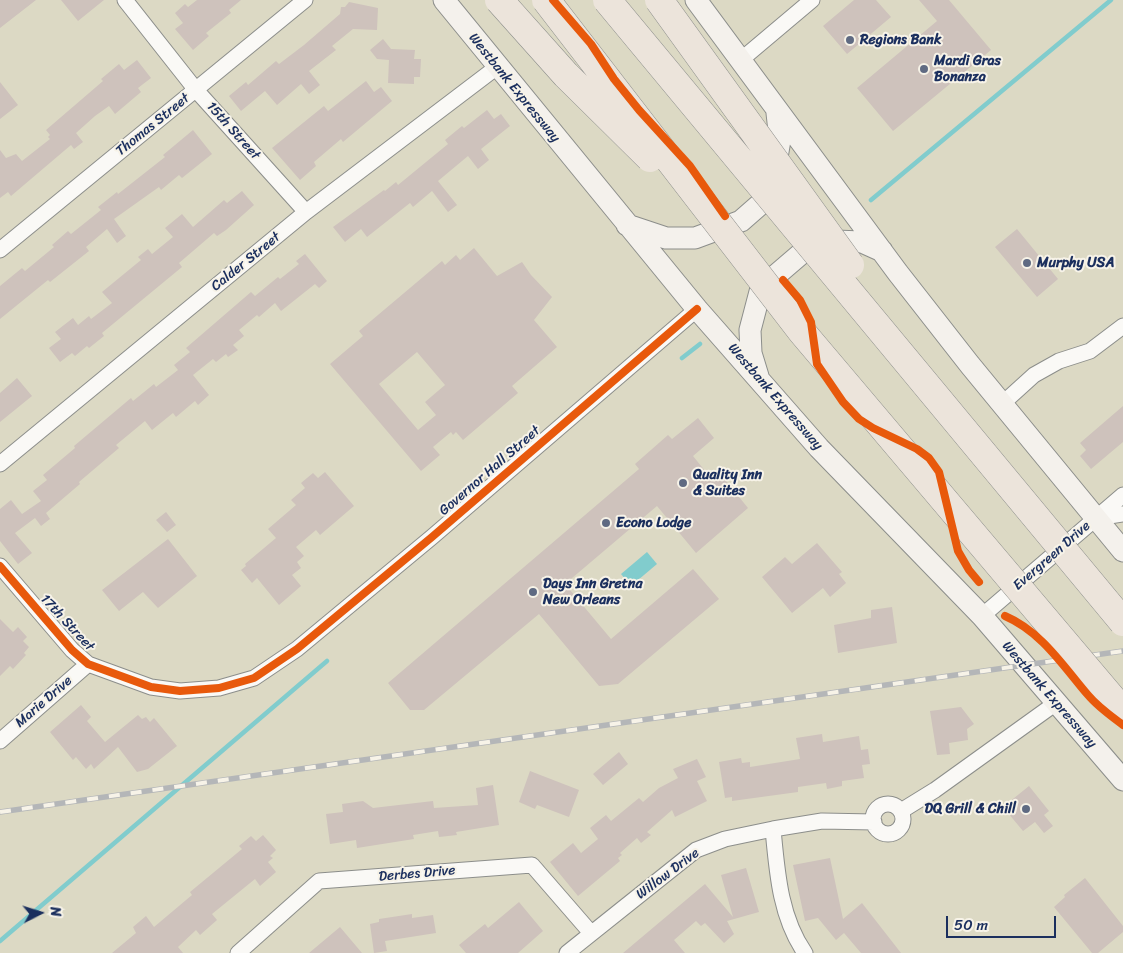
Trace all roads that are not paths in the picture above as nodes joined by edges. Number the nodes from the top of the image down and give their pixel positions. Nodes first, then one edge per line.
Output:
1 (125, 0) edge
2 (305, 0) edge
3 (444, 0) edge
4 (499, 0) edge
5 (546, 0) edge
6 (607, 0) edge
7 (659, 0) edge
8 (696, 0) edge
9 (812, 0) edge
10 (742, 59) junction
11 (497, 67) junction
12 (196, 90) junction
13 (777, 112) junction
14 (306, 212) junction
15 (627, 225) junction
16 (0, 250) edge
17 (882, 252) junction
18 (697, 308) junction
19 (1123, 326) edge
20 (802, 332) junction
21 (759, 378) junction
22 (1002, 404) junction
23 (987, 455) junction
24 (0, 464) edge
25 (1123, 495) edge
26 (1123, 514) edge
27 (1096, 518) junction
28 (1123, 551) edge
29 (0, 566) edge
30 (982, 616) junction
31 (1123, 622) edge
32 (297, 650) joint
33 (88, 664) junction
34 (1056, 703) junction
35 (1121, 709) dead end
36 (0, 740) edge
37 (1123, 780) edge
38 (901, 811) junction
39 (874, 822) junction
40 (773, 829) junction
41 (591, 933) junction
42 (238, 953) edge
43 (567, 953) edge
44 (805, 953) edge

1 - 12 street, 15th Street
2 - 12 street, Thomas Street
3 - 11 main road, Westbank Expressway
4 - 20 highway, bridge
5 - 20 highway, bridge
6 - 23 highway, bridge
7 - 23 highway, bridge
8 - 10 main road
9 - 10 street
10 - 13 main road
11 - 14 street, Calder Street
11 - 15 main road, Westbank Expressway
12 - 14 street, 15th Street
12 - 16 street, Thomas Street
13 - 15 main road
13 - 17 main road
14 - 24 street, Calder Street
15 - 18 main road, Westbank Expressway
17 - 21 main road
17 - 22 main road
18 - 21 main road, Westbank Expressway
18 - 32 street, Governor Hall Street
19 - 22 street
20 - 35 highway, bridge
21 - 30 main road, Westbank Expressway
22 - 27 main road
23 - 31 highway, bridge
25 - 27 street, Evergreen Drive
26 - 27 street
27 - 28 main road
27 - 30 street, Evergreen Drive
29 - 33 street, 17th Street
30 - 34 main road, Westbank Expressway
32 - 33 street, 17th Street
33 - 36 street, Marie Drive
34 - 37 main road, Westbank Expressway
34 - 38 street
38 - 39 street
38 - 39 street, Willow Drive
39 - 40 street, Willow Drive
40 - 41 street, Willow Drive
40 - 44 street
41 - 42 street, Derbes Drive
41 - 43 street, Willow Drive

